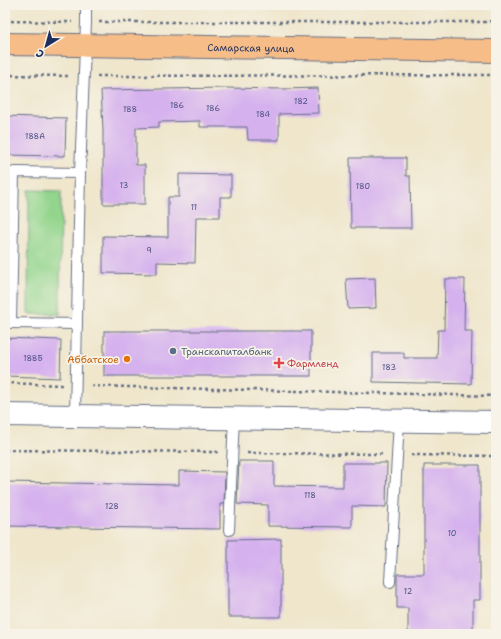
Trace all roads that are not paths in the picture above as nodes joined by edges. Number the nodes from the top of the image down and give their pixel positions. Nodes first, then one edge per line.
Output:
1 (86, 5) edge
2 (5, 44) edge
3 (85, 45) junction
4 (496, 51) edge
5 (80, 173) junction
6 (77, 324) junction
7 (5, 415) edge
8 (75, 416) junction
9 (234, 418) junction
10 (399, 421) junction
11 (496, 422) edge
12 (229, 530) dead end
13 (390, 582) dead end

1 - 3 lane
2 - 3 main road, Самарская улица
3 - 4 main road, Самарская улица
3 - 5 lane
5 - 6 lane
5 - 6 lane
6 - 8 lane
7 - 8 street
8 - 9 street
9 - 10 street
9 - 12 lane
10 - 11 street
10 - 13 lane

